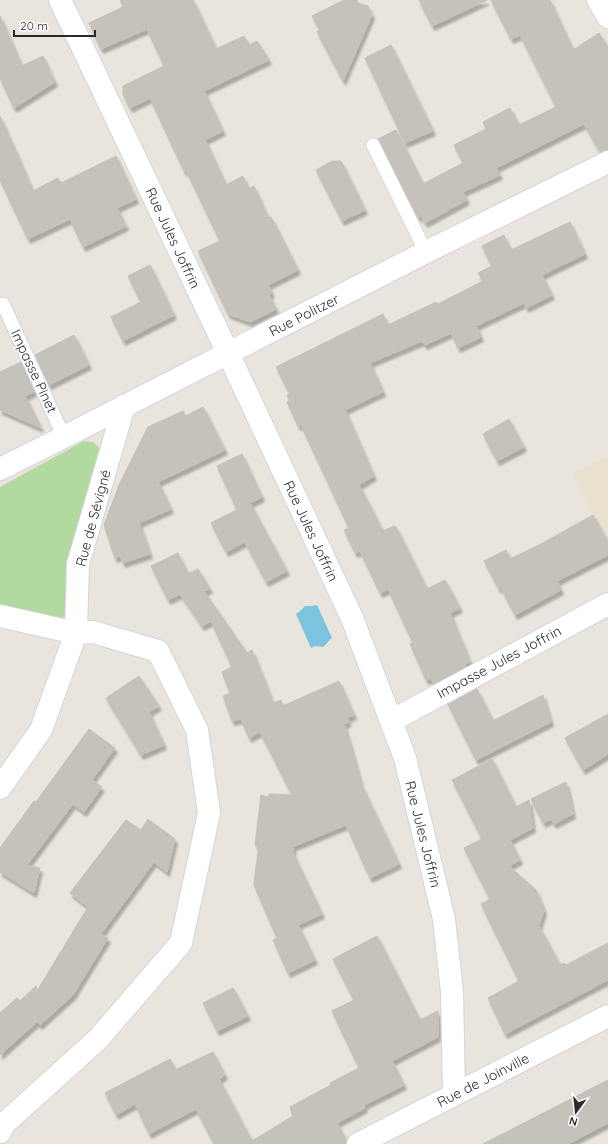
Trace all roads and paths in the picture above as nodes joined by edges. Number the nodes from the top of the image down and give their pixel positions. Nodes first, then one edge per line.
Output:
1 (60, 0) edge
2 (598, 0) edge
3 (608, 17) edge
4 (373, 145) dead end
5 (608, 162) edge
6 (426, 252) junction
7 (4, 304) dead end
8 (228, 353) junction
9 (124, 406) junction
10 (64, 437) junction
11 (0, 469) edge
12 (608, 604) edge
13 (0, 616) edge
14 (76, 633) junction
15 (391, 721) junction
16 (0, 788) edge
17 (608, 1016) edge
18 (454, 1094) junction
19 (0, 1132) edge
20 (358, 1144) edge

1 - 8 street, Rue Jules Joffrin
2 - 3 street
4 - 6 lane
5 - 6 street, Rue Politzer
6 - 8 street, Rue Politzer
7 - 10 lane, Impasse Pinet
8 - 9 street, Rue Politzer
8 - 15 street, Rue Jules Joffrin
9 - 10 street, Rue Politzer
9 - 14 street, Rue de Sévigné
10 - 11 street, Rue Politzer
12 - 15 street, Impasse Jules Joffrin
13 - 14 street
14 - 16 street, Rue de Sévigné
14 - 19 street
15 - 18 street, Rue Jules Joffrin
17 - 18 street, Rue de Joinville
18 - 20 street, Rue de Joinville

